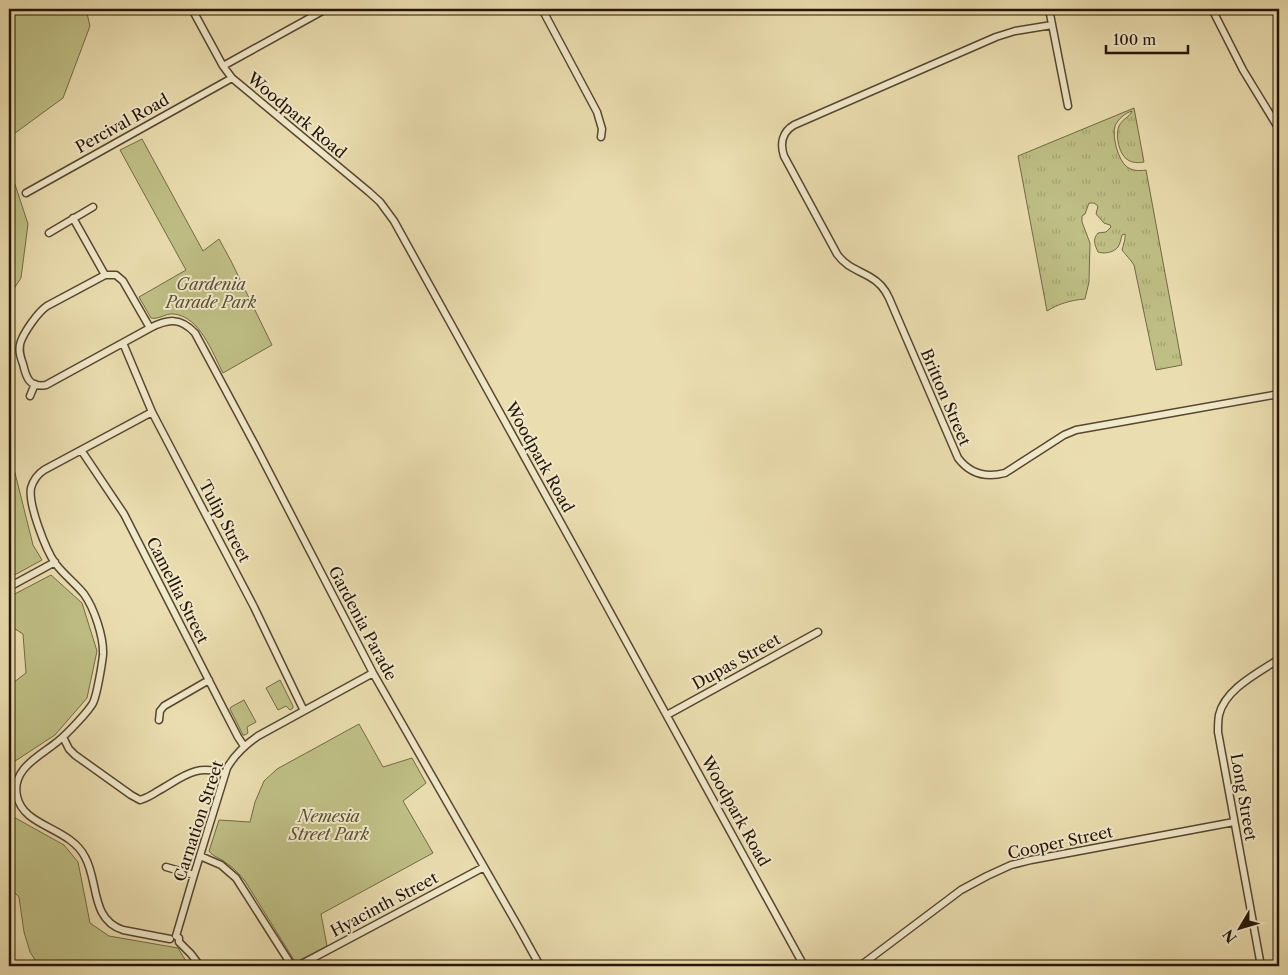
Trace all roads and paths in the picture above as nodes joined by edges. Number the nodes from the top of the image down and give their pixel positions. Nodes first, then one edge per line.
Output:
1 (192, 9) edge
2 (326, 9) edge
3 (542, 9) edge
4 (1049, 9) edge
5 (1212, 9) edge
6 (1052, 25) junction
7 (223, 66) junction
8 (232, 78) junction
9 (1068, 106) dead end
10 (1279, 129) edge
11 (601, 138) dead end
12 (26, 193) dead end
13 (93, 207) dead end
14 (73, 218) junction
15 (49, 233) dead end
16 (105, 275) junction
17 (150, 328) junction
18 (123, 343) junction
19 (35, 384) junction
20 (1279, 394) edge
21 (30, 396) dead end
22 (152, 412) junction
23 (81, 450) junction
24 (54, 562) junction
25 (9, 587) edge
26 (818, 632) dead end
27 (1279, 659) edge
28 (372, 673) junction
29 (208, 680) junction
30 (304, 710) junction
31 (667, 715) junction
32 (159, 720) dead end
33 (63, 737) junction
34 (244, 746) junction
35 (225, 774) junction
36 (1234, 822) junction
37 (200, 856) junction
38 (166, 866) dead end
39 (484, 867) junction
40 (194, 875) junction
41 (178, 939) junction
42 (200, 966) edge
43 (292, 966) edge
44 (298, 966) edge
45 (540, 966) edge
46 (804, 966) edge
47 (860, 966) edge
48 (1261, 966) edge

1 - 7 street, Woodpark Road
2 - 7 street
3 - 11 street
4 - 6 street
5 - 10 street
6 - 9 street
6 - 20 street, Britton Street
7 - 8 street, Woodpark Road
8 - 12 street, Percival Road
8 - 31 street, Woodpark Road
13 - 14 street
14 - 15 street
14 - 16 street
16 - 17 street
16 - 19 street
17 - 18 street, Gardenia Parade
17 - 28 street, Gardenia Parade
18 - 19 street, Gardenia Parade
18 - 22 street, Tulip Street
19 - 21 street
22 - 23 street
22 - 30 street, Tulip Street
23 - 24 street
23 - 29 street, Camellia Street
24 - 25 street
24 - 33 street
26 - 31 street, Dupas Street
27 - 36 street, Long Street
28 - 30 street, Carnation Street
28 - 39 street, Gardenia Parade
29 - 32 street
29 - 34 street, Camellia Street
30 - 34 street, Carnation Street
31 - 46 street, Woodpark Road
33 - 35 street
33 - 41 street
34 - 35 street, Carnation Street
35 - 37 street, Carnation Street
36 - 47 street, Cooper Street
36 - 48 street, Long Street
37 - 40 street, Carnation Street
37 - 43 street
38 - 40 street
39 - 44 street, Hyacinth Street
39 - 45 street, Gardenia Parade
40 - 41 street, Carnation Street
41 - 42 street

